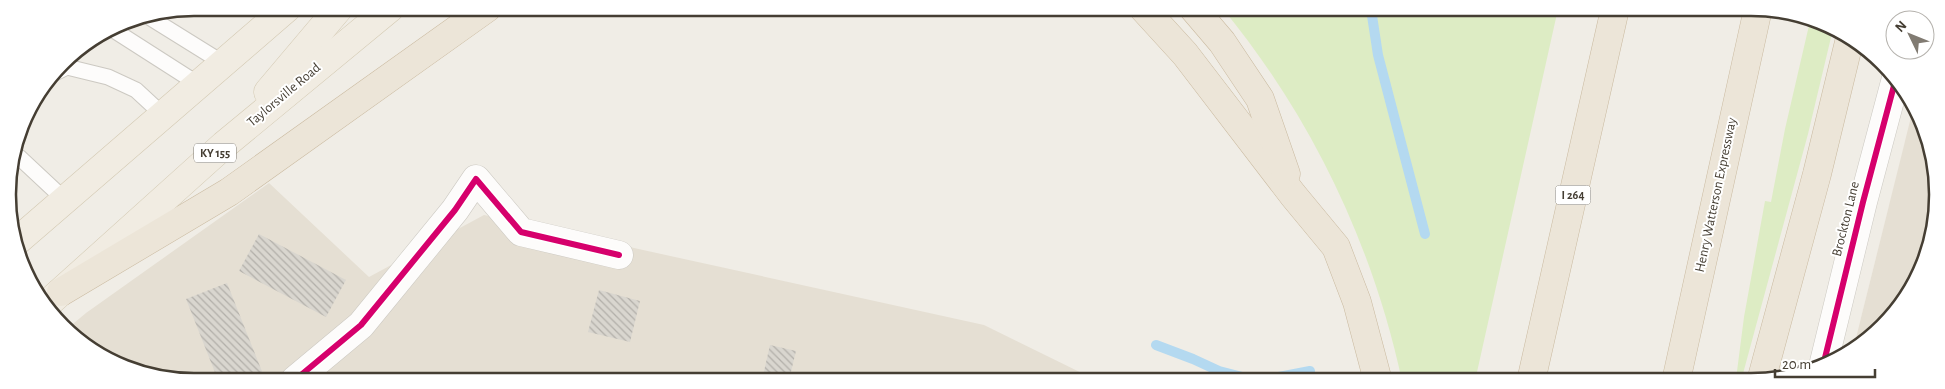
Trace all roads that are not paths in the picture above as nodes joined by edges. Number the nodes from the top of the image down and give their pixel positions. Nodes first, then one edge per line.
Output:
1 (277, 16) edge
2 (332, 16) edge
3 (380, 16) edge
4 (476, 16) edge
5 (1150, 16) edge
6 (1200, 16) edge
7 (1613, 16) edge
8 (1756, 17) edge
9 (156, 21) edge
10 (119, 33) edge
11 (1848, 45) edge
12 (223, 63) junction
13 (69, 67) edge
14 (198, 84) junction
15 (1893, 88) edge
16 (163, 115) junction
17 (224, 145) junction
18 (20, 158) edge
19 (1292, 195) junction
20 (65, 200) junction
21 (21, 237) edge
22 (619, 255) dead end
23 (54, 298) edge
24 (1826, 356) edge
25 (1763, 372) edge
26 (303, 373) edge
27 (1376, 373) edge
28 (1533, 373) edge
29 (1678, 373) edge

1 - 12 main road
2 - 17 main road
3 - 17 main road, Taylorsville Road / KY 155
4 - 23 highway
5 - 19 highway
6 - 19 highway
7 - 28 highway, I 264
8 - 29 highway, Henry Watterson Expressway
9 - 12 lane
10 - 14 lane
11 - 25 highway
12 - 14 main road
13 - 16 lane
14 - 16 main road
15 - 24 street, Brockton Lane
16 - 20 main road
17 - 23 main road, Taylorsville Road / KY 155
18 - 20 lane
19 - 27 highway
20 - 21 main road
22 - 26 street

